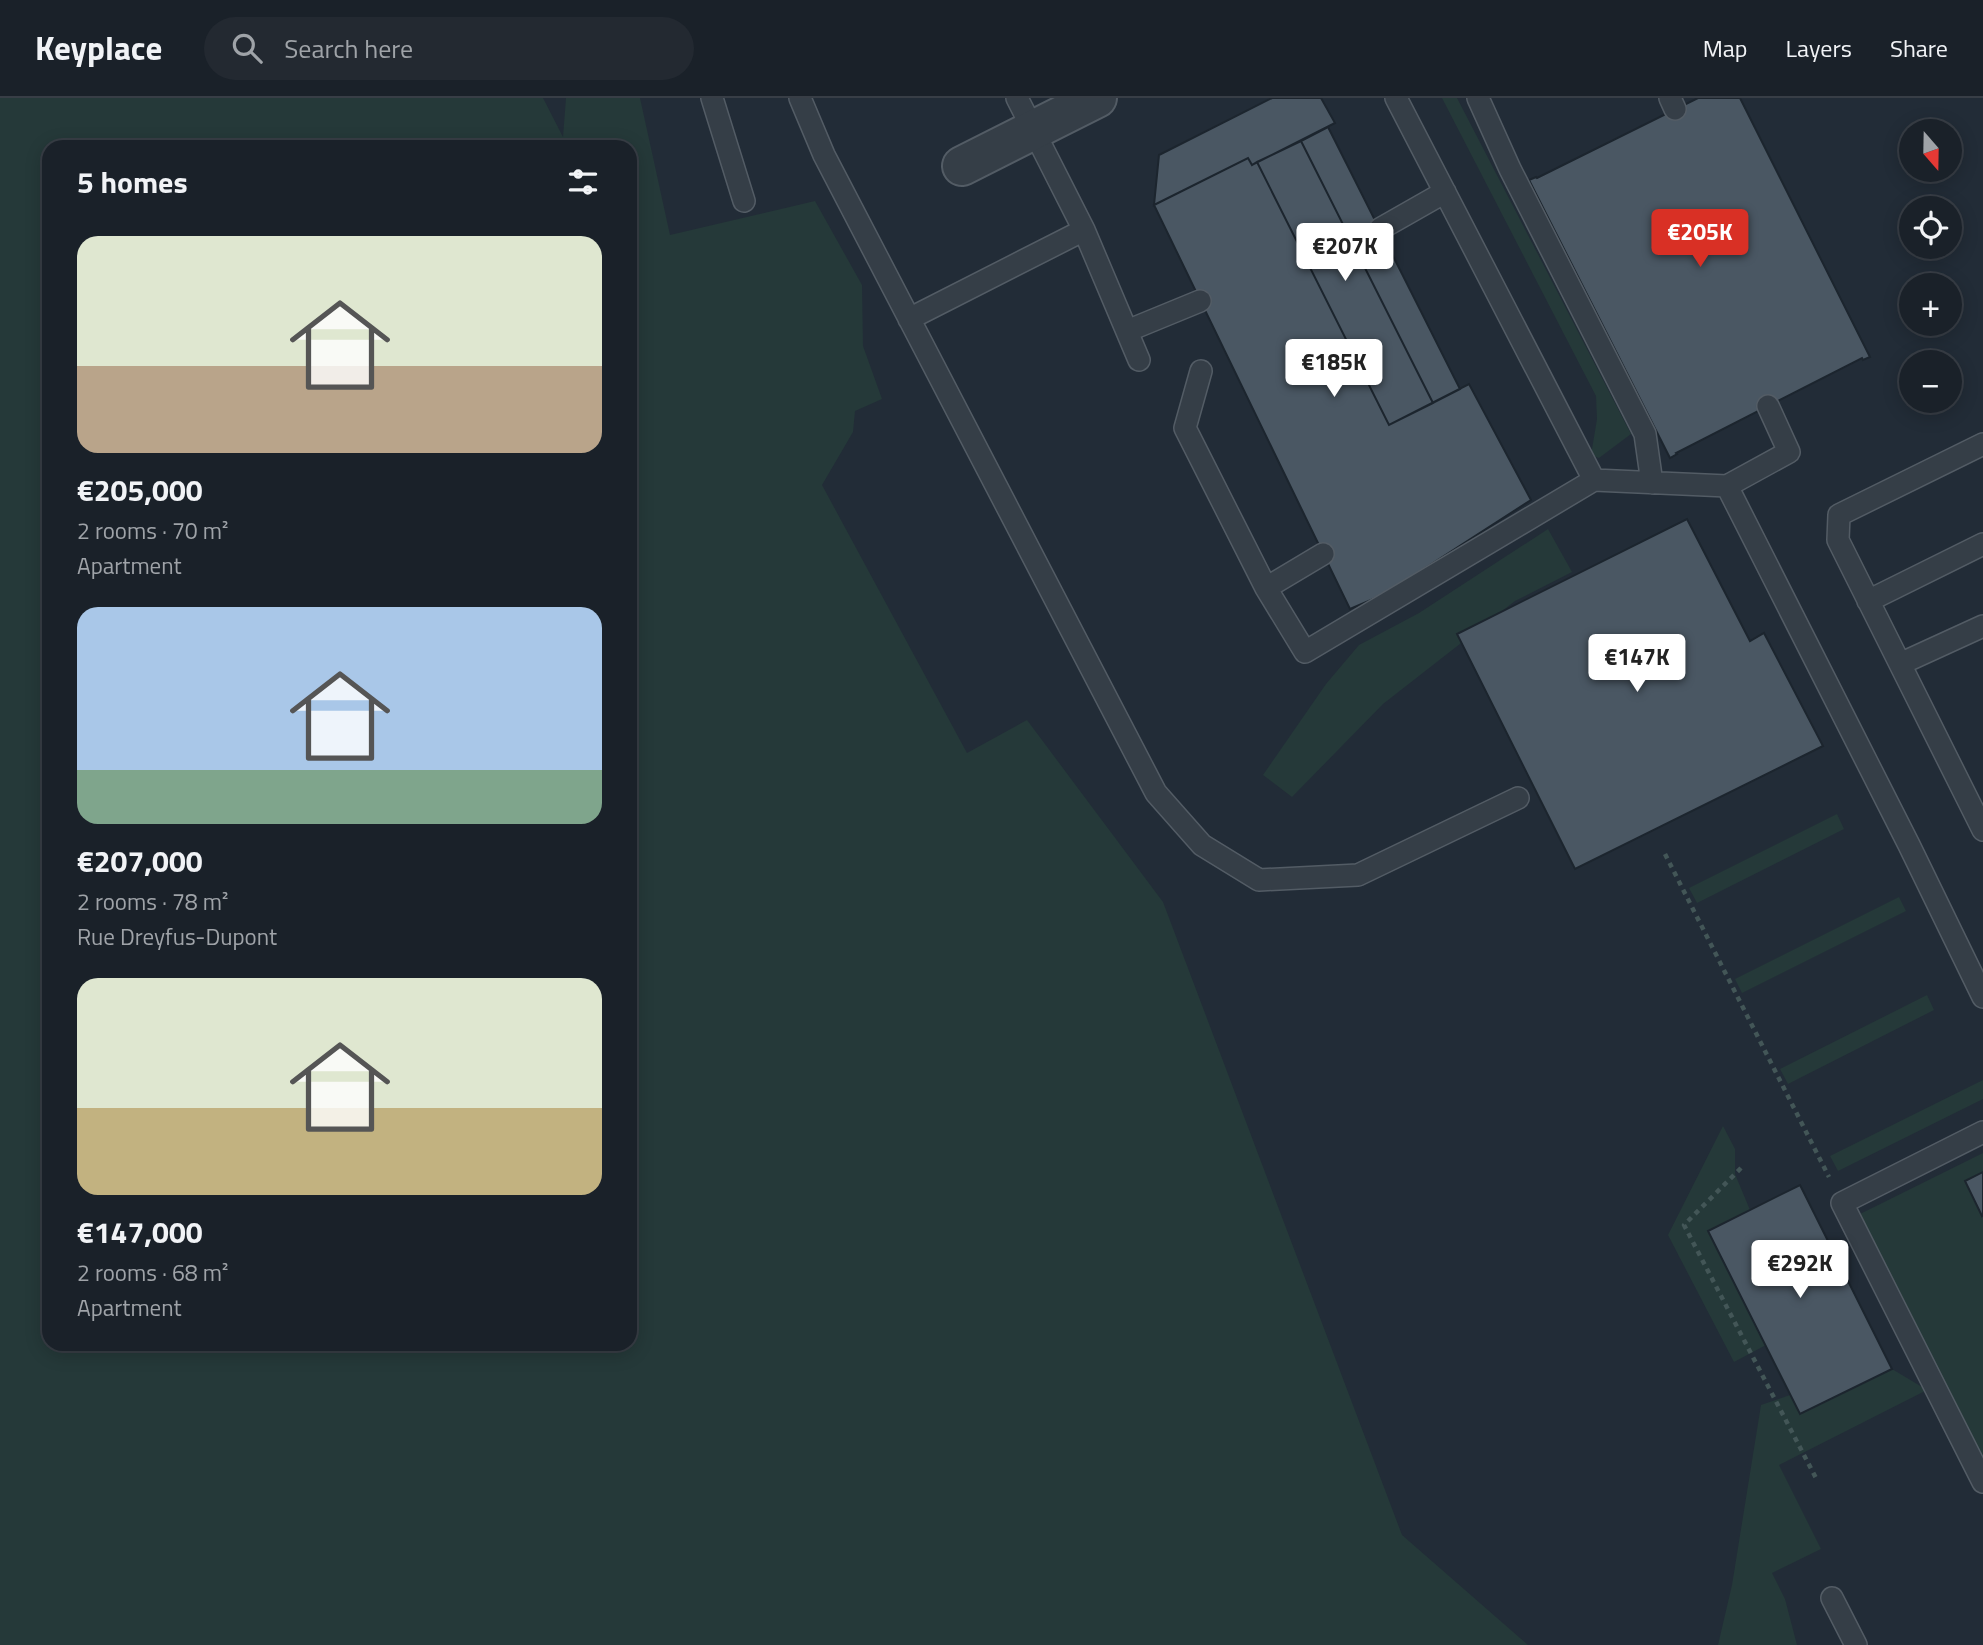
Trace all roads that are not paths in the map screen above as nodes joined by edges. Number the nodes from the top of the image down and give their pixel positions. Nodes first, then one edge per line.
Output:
1 (712, 98) edge
2 (800, 98) edge
3 (1097, 98) edge
4 (1396, 98) edge
5 (1478, 98) edge
6 (1025, 114) edge
7 (962, 166) dead end
8 (1445, 192) junction
9 (744, 201) dead end
10 (1380, 229) dead end
11 (1084, 230) junction
12 (1200, 301) dead end
13 (909, 319) junction
14 (1126, 331) junction
15 (1139, 360) dead end
16 (1201, 371) dead end
17 (1768, 407) dead end
18 (1983, 444) edge
19 (1594, 480) junction
20 (1652, 483) junction
21 (1727, 486) junction
22 (1983, 544) edge
23 (1323, 554) dead end
24 (1266, 588) junction
25 (1868, 601) junction
26 (1983, 626) edge
27 (1900, 664) junction
28 (1518, 798) dead end
29 (1983, 830) edge
30 (1983, 997) edge
31 (1983, 1132) edge
32 (1983, 1482) edge
33 (1832, 1598) dead end
34 (1856, 1645) edge

1 - 9 lane
2 - 13 lane
3 - 6 street
4 - 8 lane
5 - 20 lane
6 - 7 street
6 - 11 lane
8 - 10 lane
8 - 19 lane
11 - 13 lane
11 - 14 lane
12 - 14 lane
13 - 28 lane
14 - 15 lane
16 - 24 lane
17 - 21 lane
18 - 25 lane
19 - 20 lane
19 - 24 lane
20 - 21 lane
21 - 30 lane
22 - 25 lane
23 - 24 lane
25 - 27 lane
26 - 27 lane
27 - 29 lane
31 - 32 lane
33 - 34 lane

